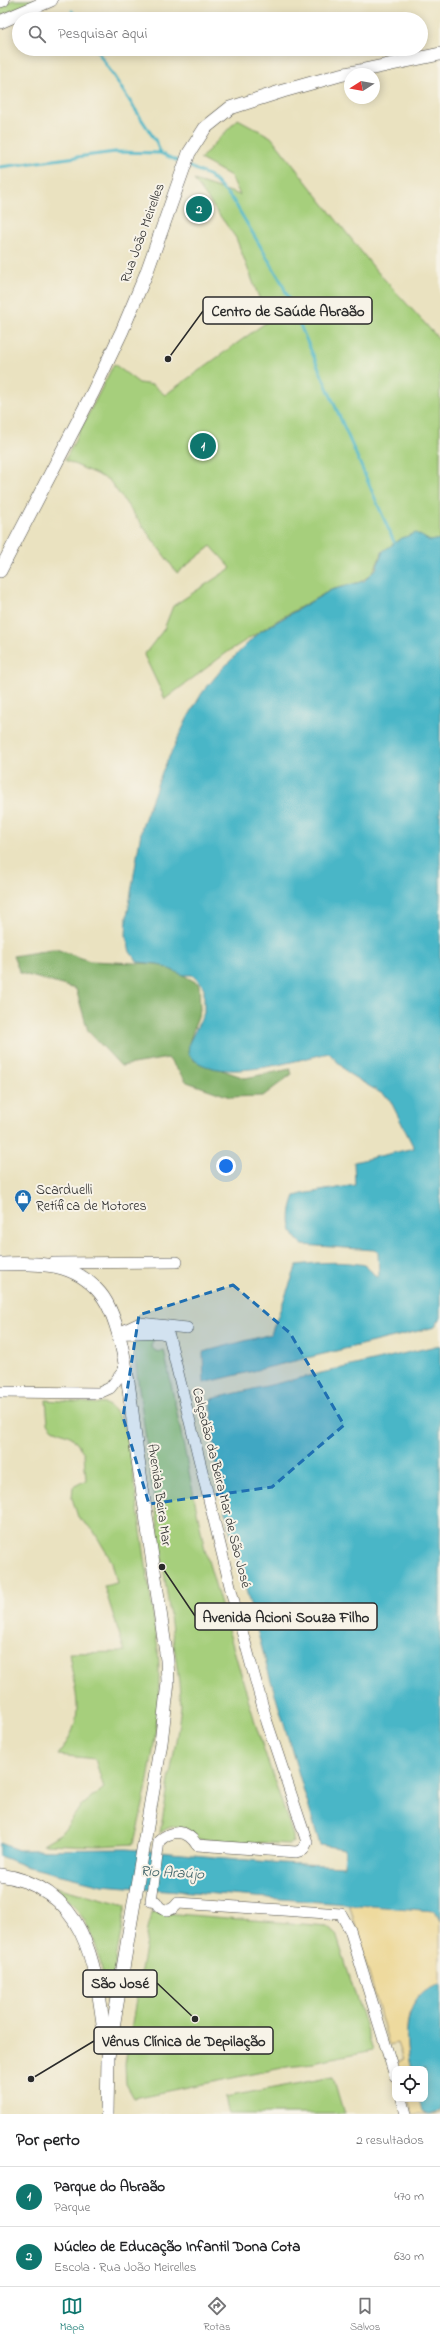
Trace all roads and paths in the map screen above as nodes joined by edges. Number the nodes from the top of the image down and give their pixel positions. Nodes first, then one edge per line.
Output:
1 (51, 0) edge
2 (23, 12) edge
3 (12, 17) edge
4 (0, 22) edge
5 (440, 54) edge
6 (4, 558) edge
7 (0, 571) edge
8 (177, 1262) dead end
9 (47, 1263) junction
10 (88, 1263) junction
11 (0, 1264) edge
12 (76, 1273) junction
13 (186, 1328) dead end
14 (119, 1333) junction
15 (125, 1369) junction
16 (0, 1392) edge
17 (0, 1875) edge
18 (108, 2057) junction
19 (392, 2066) edge
20 (403, 2102) edge
21 (107, 2114) edge
22 (406, 2114) edge

1 - 2 main road
3 - 4 main road
5 - 6 main road, Rua João Meirelles
6 - 7 main road, Rua João Meirelles
8 - 10 street
9 - 10 street
9 - 11 main road
9 - 12 main road, Avenida Beira Mar
10 - 12 street
12 - 14 main road, Avenida Beira Mar
13 - 14 street
14 - 15 main road, Avenida Beira Mar
14 - 19 street, Calçadão da Beira Mar de São José
15 - 16 street
15 - 18 main road, Avenida Beira Mar
17 - 18 main road
18 - 21 main road
20 - 22 street

